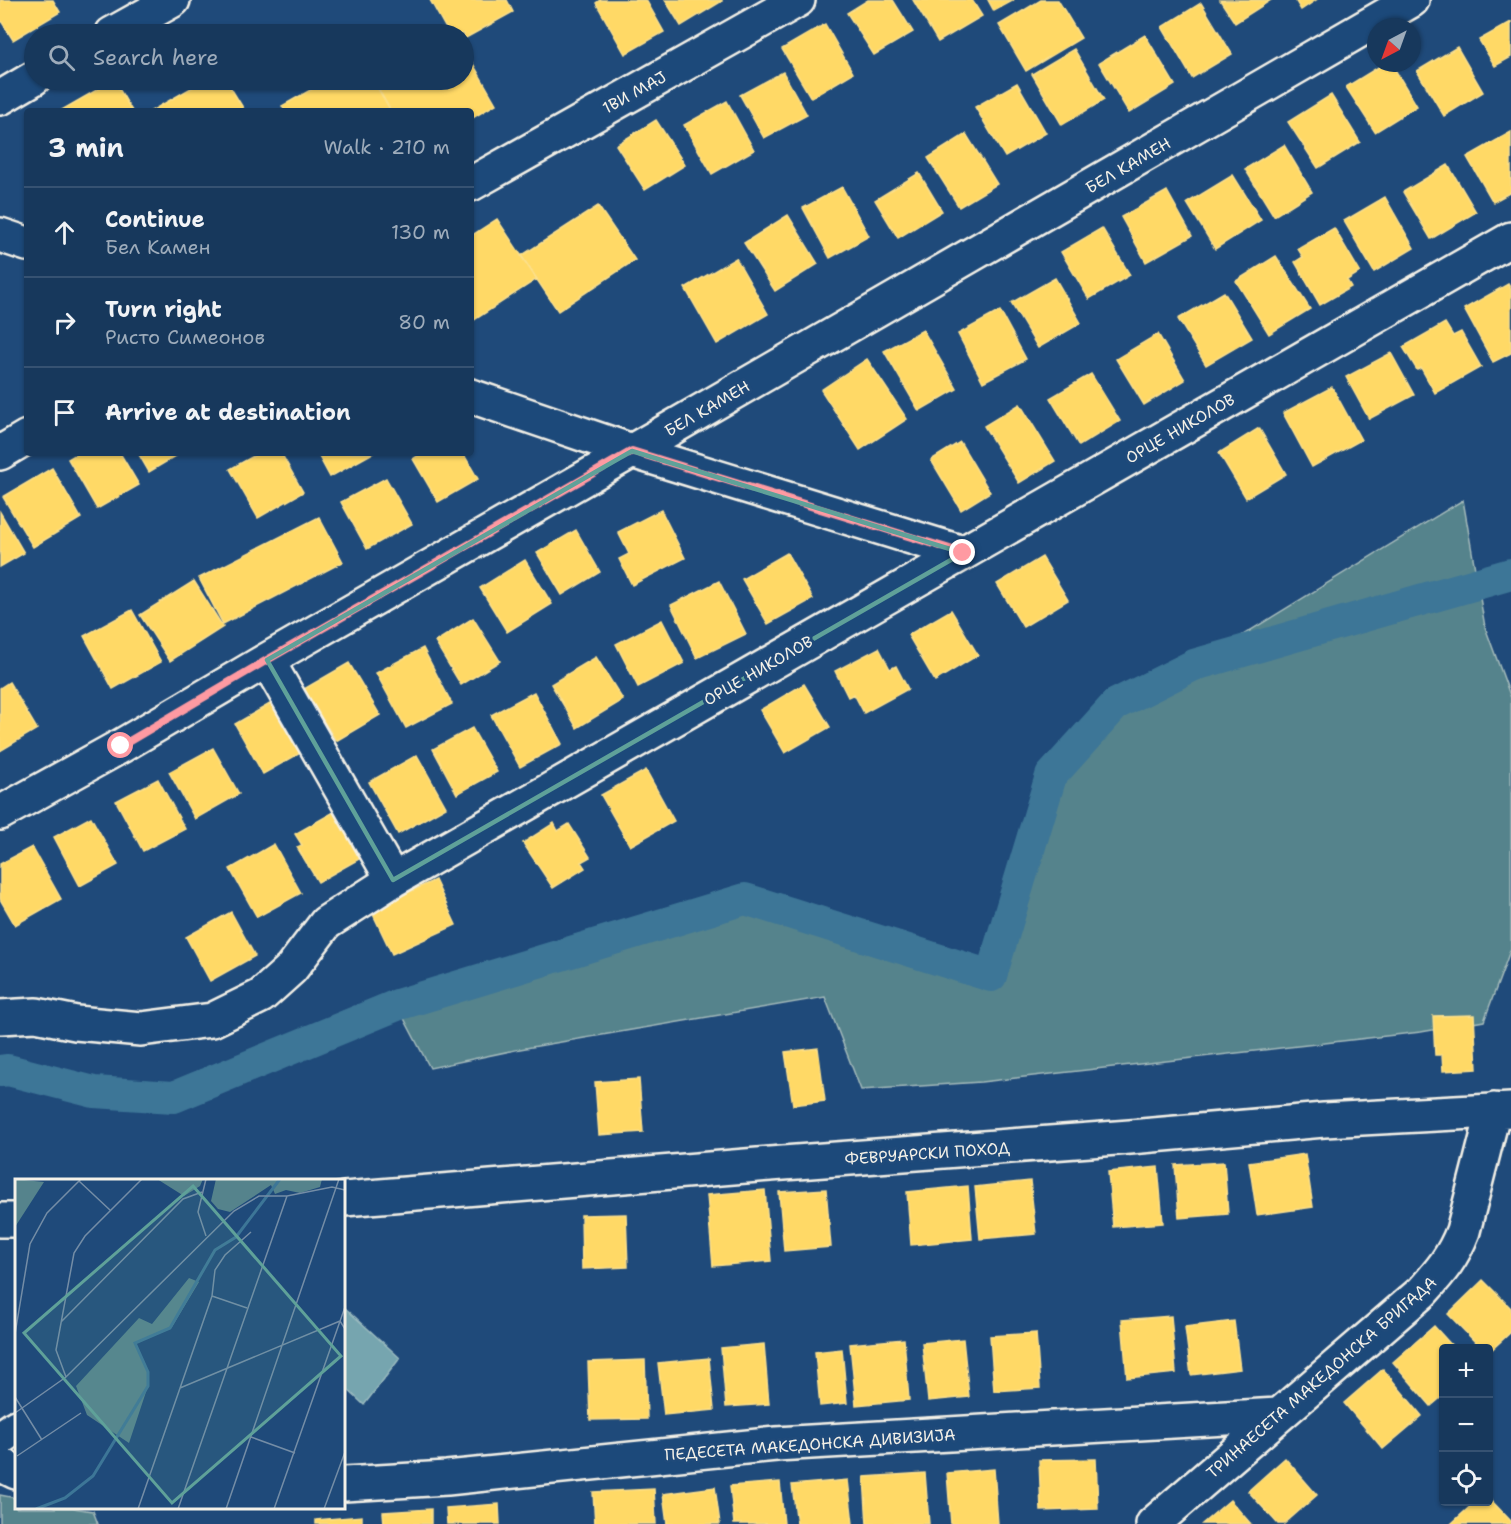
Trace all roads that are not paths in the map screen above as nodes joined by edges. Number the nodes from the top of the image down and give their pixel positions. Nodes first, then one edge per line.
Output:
1 (173, 0) edge
2 (798, 0) edge
3 (1412, 0) edge
4 (130, 24) edge
5 (24, 84) edge
6 (0, 98) edge
7 (474, 182) edge
8 (0, 235) edge
9 (1511, 239) edge
10 (24, 243) edge
11 (474, 397) edge
12 (24, 439) edge
13 (632, 451) junction
14 (0, 453) edge
15 (963, 553) junction
16 (267, 660) junction
17 (0, 813) edge
18 (393, 880) junction
19 (0, 1017) edge
20 (1502, 1110) edge
21 (345, 1199) edge
22 (1278, 1415) junction
23 (15, 1428) edge
24 (0, 1438) edge
25 (0, 1464) edge
26 (15, 1472) edge
27 (345, 1484) edge
28 (1153, 1524) edge

1 - 4 street
2 - 7 street, 1ВИ МАЈ
3 - 13 street, БЕЛ КАМЕН
5 - 6 street
8 - 10 street
9 - 15 street, ОРЦЕ НИКОЛОВ
11 - 13 street
12 - 14 street
13 - 15 street
13 - 16 street, БЕЛ КАМЕН
15 - 18 street, ОРЦЕ НИКОЛОВ
16 - 17 street, БЕЛ КАМЕН
16 - 18 street
18 - 19 street, ОРЦЕ НИКОЛОВ
20 - 21 street, ФЕВРУАРСКИ ПОХОД
20 - 22 street, ТРИНАЕСЕТА МАКЕДОНСКА БРИГАДА
22 - 27 street, ПЕДЕСЕТА МАКЕДОНСКА ДИВИЗИЈА
22 - 28 street, ТРИНАЕСЕТА МАКЕДОНСКА БРИГАДА
23 - 24 street
25 - 26 street

